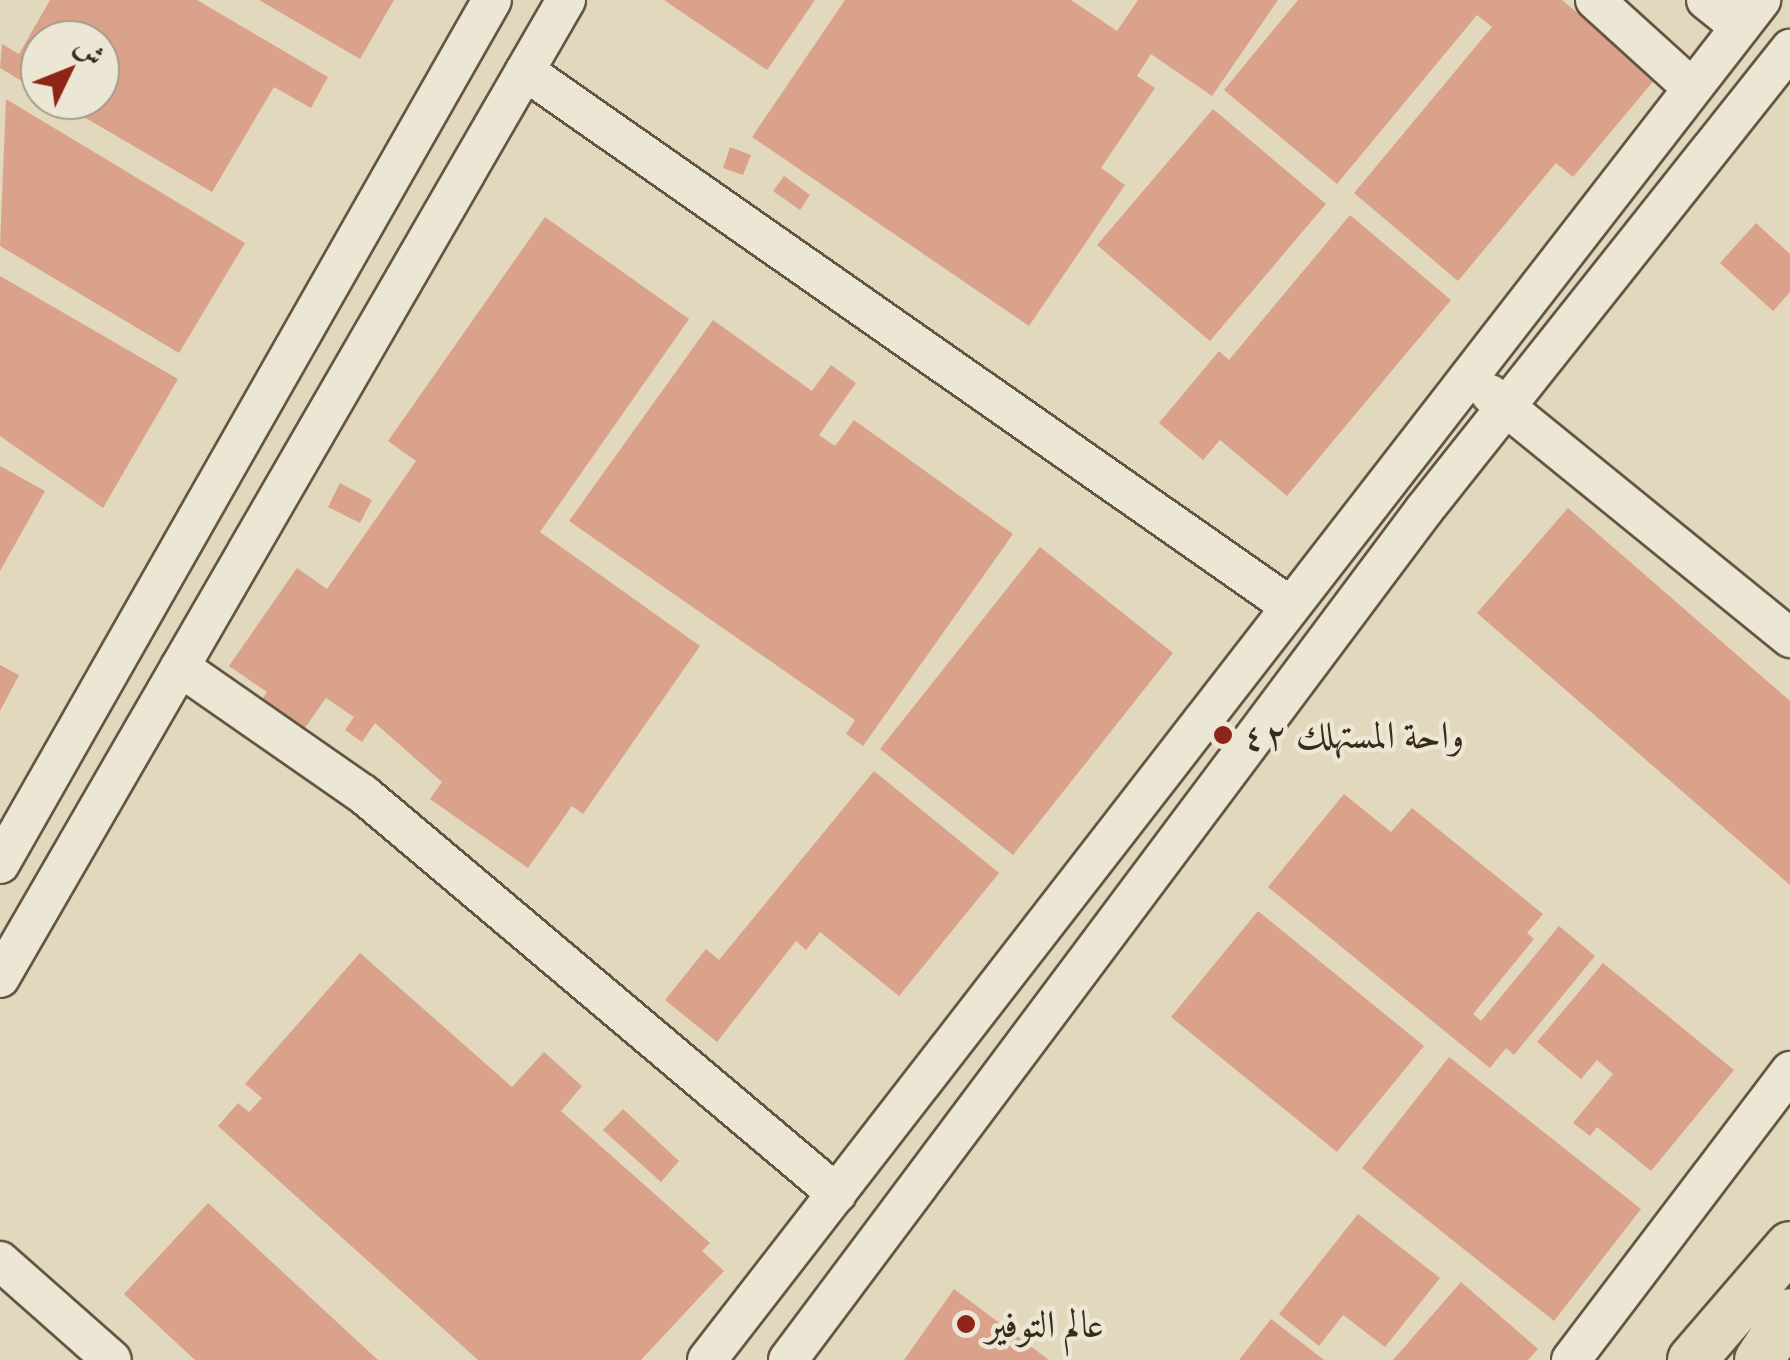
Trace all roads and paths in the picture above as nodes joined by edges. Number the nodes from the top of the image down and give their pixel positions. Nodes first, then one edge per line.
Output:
1 (492, 0) edge
2 (566, 0) edge
3 (1595, 0) edge
4 (1706, 0) edge
5 (1750, 14) edge
6 (1790, 49) edge
7 (525, 70) junction
8 (1692, 88) junction
9 (1506, 323) junction
10 (1460, 381) junction
11 (1510, 402) junction
12 (1288, 604) junction
13 (1790, 638) edge
14 (180, 667) junction
15 (0, 864) edge
16 (0, 978) edge
17 (1790, 1071) edge
18 (837, 1194) junction
19 (1790, 1246) edge
20 (0, 1261) edge
21 (1790, 1313) edge
22 (112, 1360) edge
23 (708, 1360) edge
24 (788, 1360) edge
25 (1571, 1360) edge
26 (1692, 1360) edge
27 (1759, 1360) edge

1 - 15 street
2 - 7 street
3 - 8 street
4 - 5 street
5 - 8 street
6 - 11 street
7 - 12 street
7 - 14 street
8 - 9 street
9 - 10 street
9 - 11 street
10 - 11 street
10 - 12 street
11 - 13 street
11 - 24 street
12 - 18 street
14 - 16 street
14 - 18 street
17 - 25 street
18 - 23 street
19 - 26 main road
20 - 22 street
21 - 27 main road

